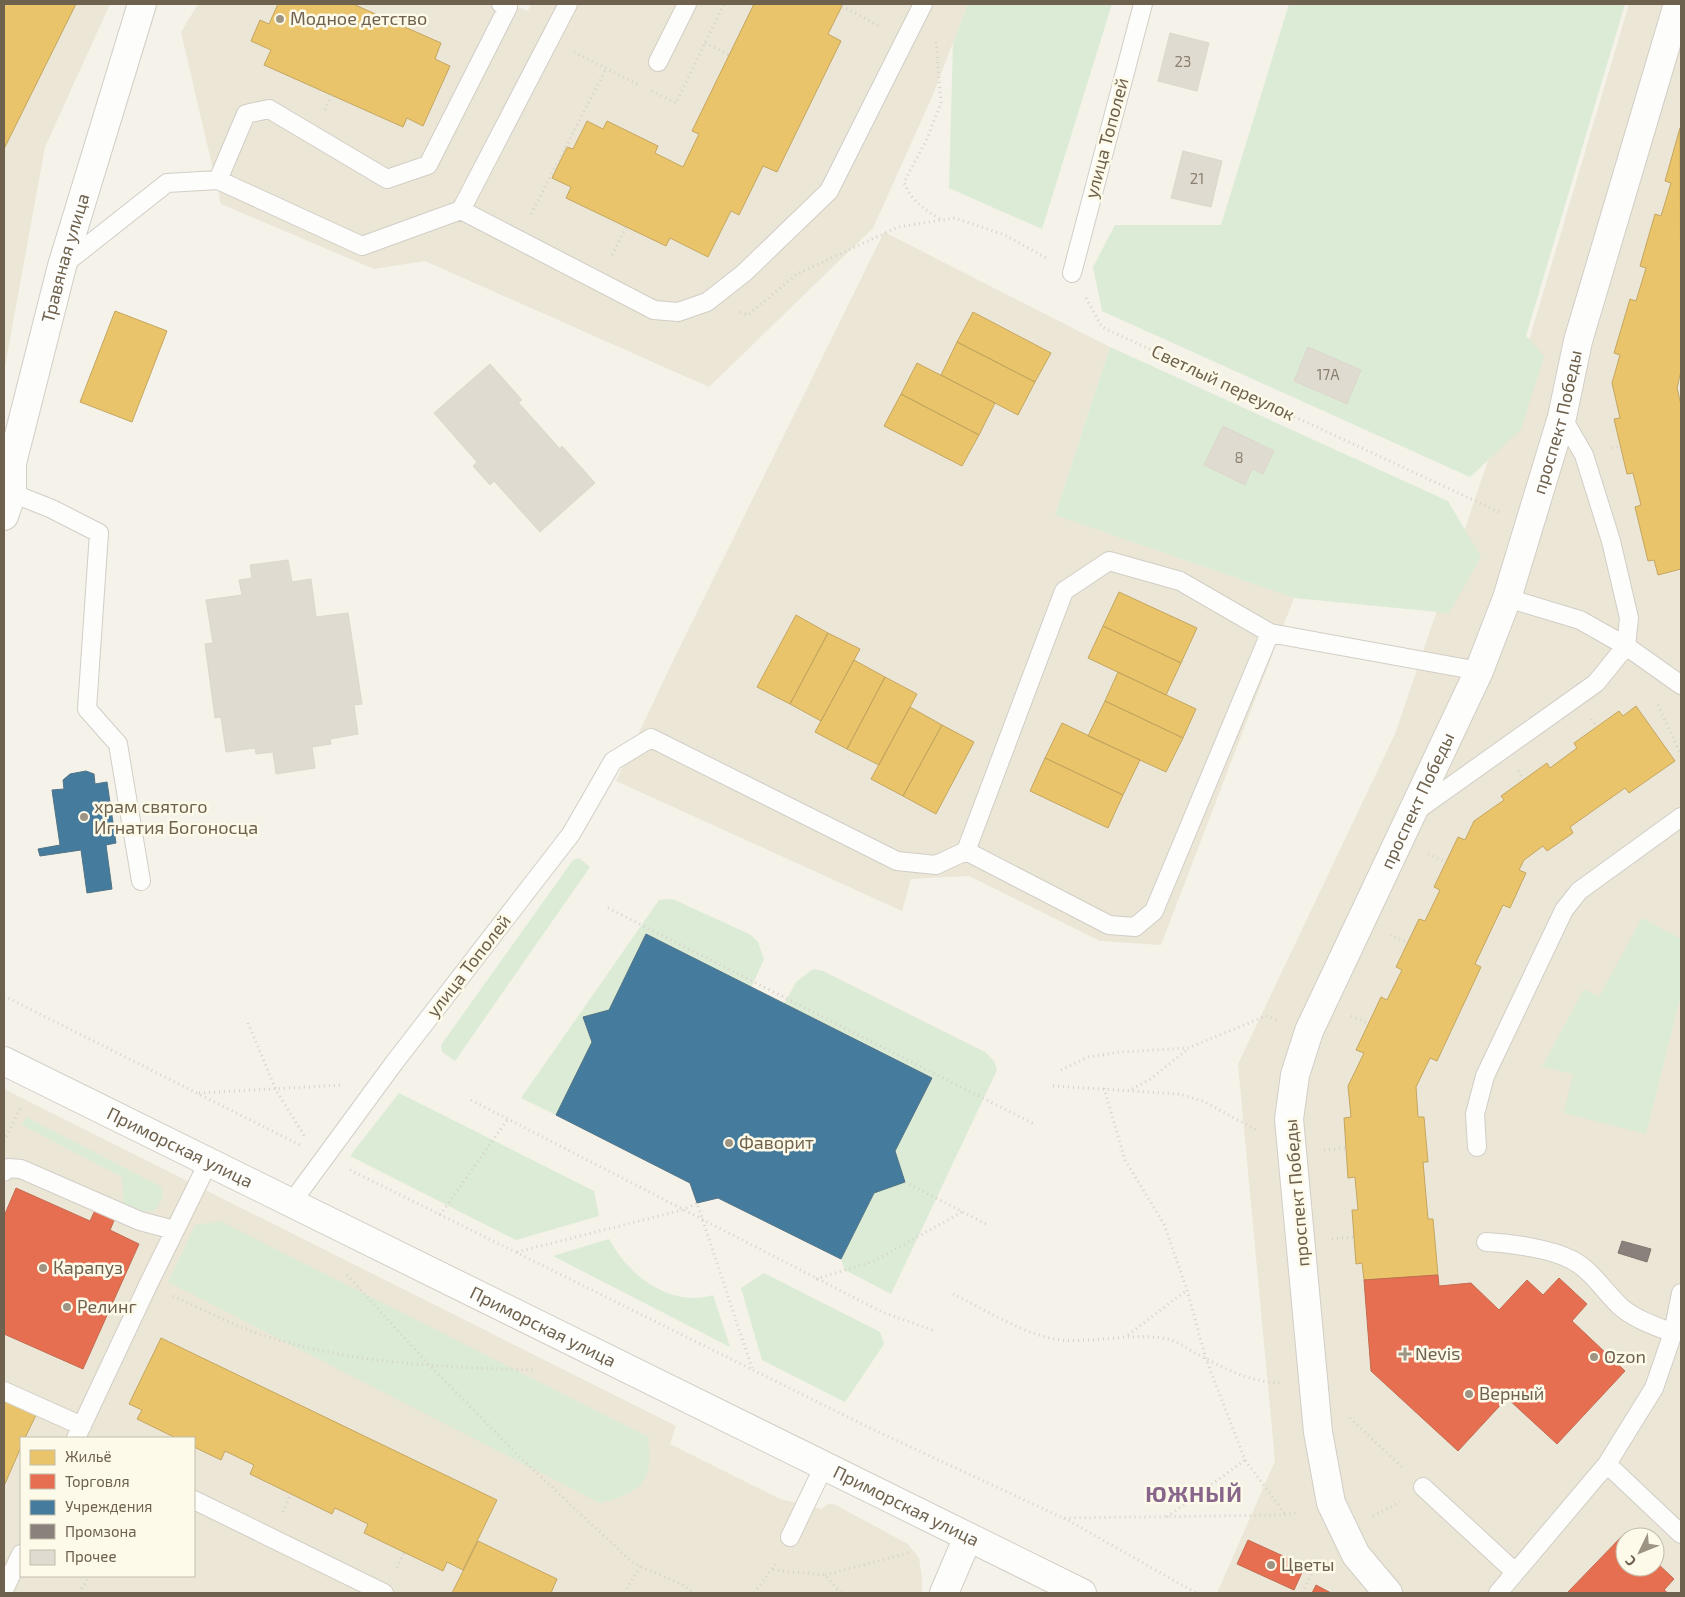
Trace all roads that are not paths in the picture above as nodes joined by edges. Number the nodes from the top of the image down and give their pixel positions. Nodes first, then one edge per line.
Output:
1 (142, 4) edge
2 (501, 4) edge
3 (568, 4) edge
4 (687, 4) edge
5 (1143, 4) edge
6 (1678, 4) edge
7 (920, 10) edge
8 (658, 62) dead end
9 (218, 180) junction
10 (460, 210) junction
11 (62, 266) junction
12 (1072, 272) road end
13 (1562, 417) junction
14 (8, 461) edge
15 (8, 505) edge
16 (1507, 598) junction
17 (1270, 633) junction
18 (1626, 646) junction
19 (1479, 671) junction
20 (1681, 685) edge
21 (1411, 815) junction
22 (1681, 817) edge
23 (966, 851) junction
24 (141, 881) dead end
25 (4, 1061) edge
26 (1478, 1148) dead end
27 (209, 1161) junction
28 (4, 1172) edge
29 (292, 1202) junction
30 (174, 1230) junction
31 (1486, 1242) dead end
32 (1681, 1293) edge
33 (1673, 1333) junction
34 (4, 1390) edge
35 (79, 1432) edge
36 (1608, 1464) junction
37 (824, 1466) junction
38 (1423, 1487) road end
39 (195, 1500) edge
40 (1681, 1534) edge
41 (790, 1537) road end
42 (968, 1537) junction
43 (20, 1556) edge
44 (1515, 1572) junction
45 (4, 1590) edge
46 (384, 1593) edge
47 (944, 1593) edge
48 (1082, 1593) edge
49 (1388, 1593) edge
50 (1498, 1593) edge

1 - 11 street, Травяная улица
2 - 9 lane
3 - 10 lane
4 - 8 lane
5 - 12 lane, улица Тополей
6 - 13 street, проспект Победы
7 - 10 lane
9 - 10 lane
9 - 11 lane
11 - 14 street, Травяная улица
13 - 16 street, проспект Победы
13 - 18 lane
14 - 15 street, Травяная улица
15 - 24 lane
16 - 18 lane
16 - 19 street, проспект Победы
17 - 19 lane
17 - 23 lane
17 - 23 lane
18 - 20 lane
18 - 21 lane
19 - 21 street, проспект Победы
21 - 49 street, проспект Победы
22 - 26 lane
23 - 29 lane, улица Тополей
25 - 27 street, Приморская улица
27 - 29 street, Приморская улица
27 - 30 lane
28 - 30 lane
29 - 37 street, Приморская улица
30 - 35 lane
31 - 33 lane
32 - 33 lane
33 - 36 lane
34 - 35 lane
36 - 40 lane
36 - 44 lane
37 - 41 lane
37 - 42 street, Приморская улица
38 - 44 lane
39 - 46 lane
42 - 47 street
42 - 48 street, Приморская улица
43 - 45 lane
44 - 50 lane

